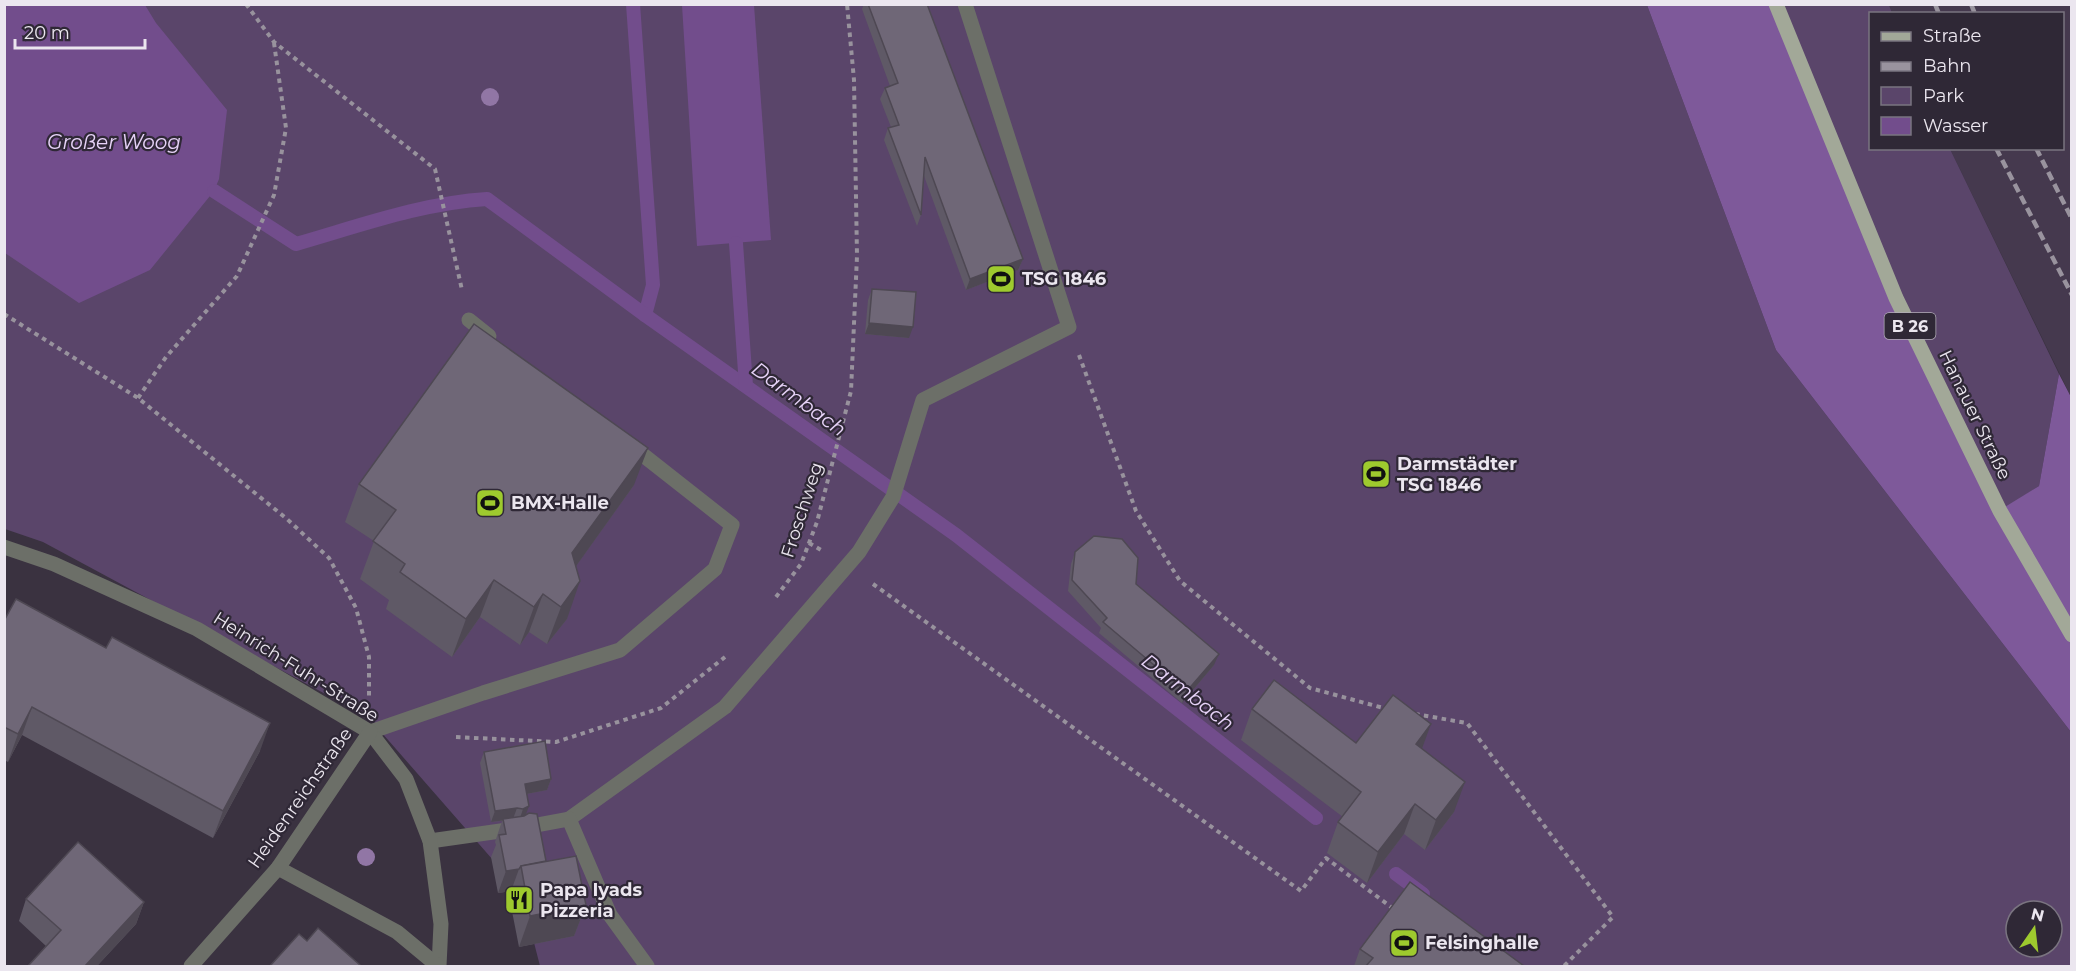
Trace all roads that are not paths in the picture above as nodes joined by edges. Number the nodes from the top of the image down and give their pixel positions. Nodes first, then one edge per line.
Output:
1 (965, 4) edge
2 (1776, 4) edge
3 (469, 320) dead end
4 (497, 342) edge
5 (620, 437) edge
6 (4, 547) edge
7 (2072, 635) edge
8 (370, 732) junction
9 (569, 819) junction
10 (430, 841) junction
11 (278, 868) junction
12 (191, 966) edge
13 (439, 966) edge
14 (647, 966) edge

1 - 9 street
2 - 7 main road, Hanauer Straße / B 26
3 - 4 street
5 - 8 street
6 - 8 street, Heinrich-Fuhr-Straße
8 - 10 street, Heinrich-Fuhr-Straße
8 - 11 street, Heidenreichstraße
9 - 10 street
9 - 14 street
10 - 13 street, Heinrich-Fuhr-Straße
11 - 12 street, Heidenreichstraße
11 - 13 street, Heinrich-Fuhr-Straße

